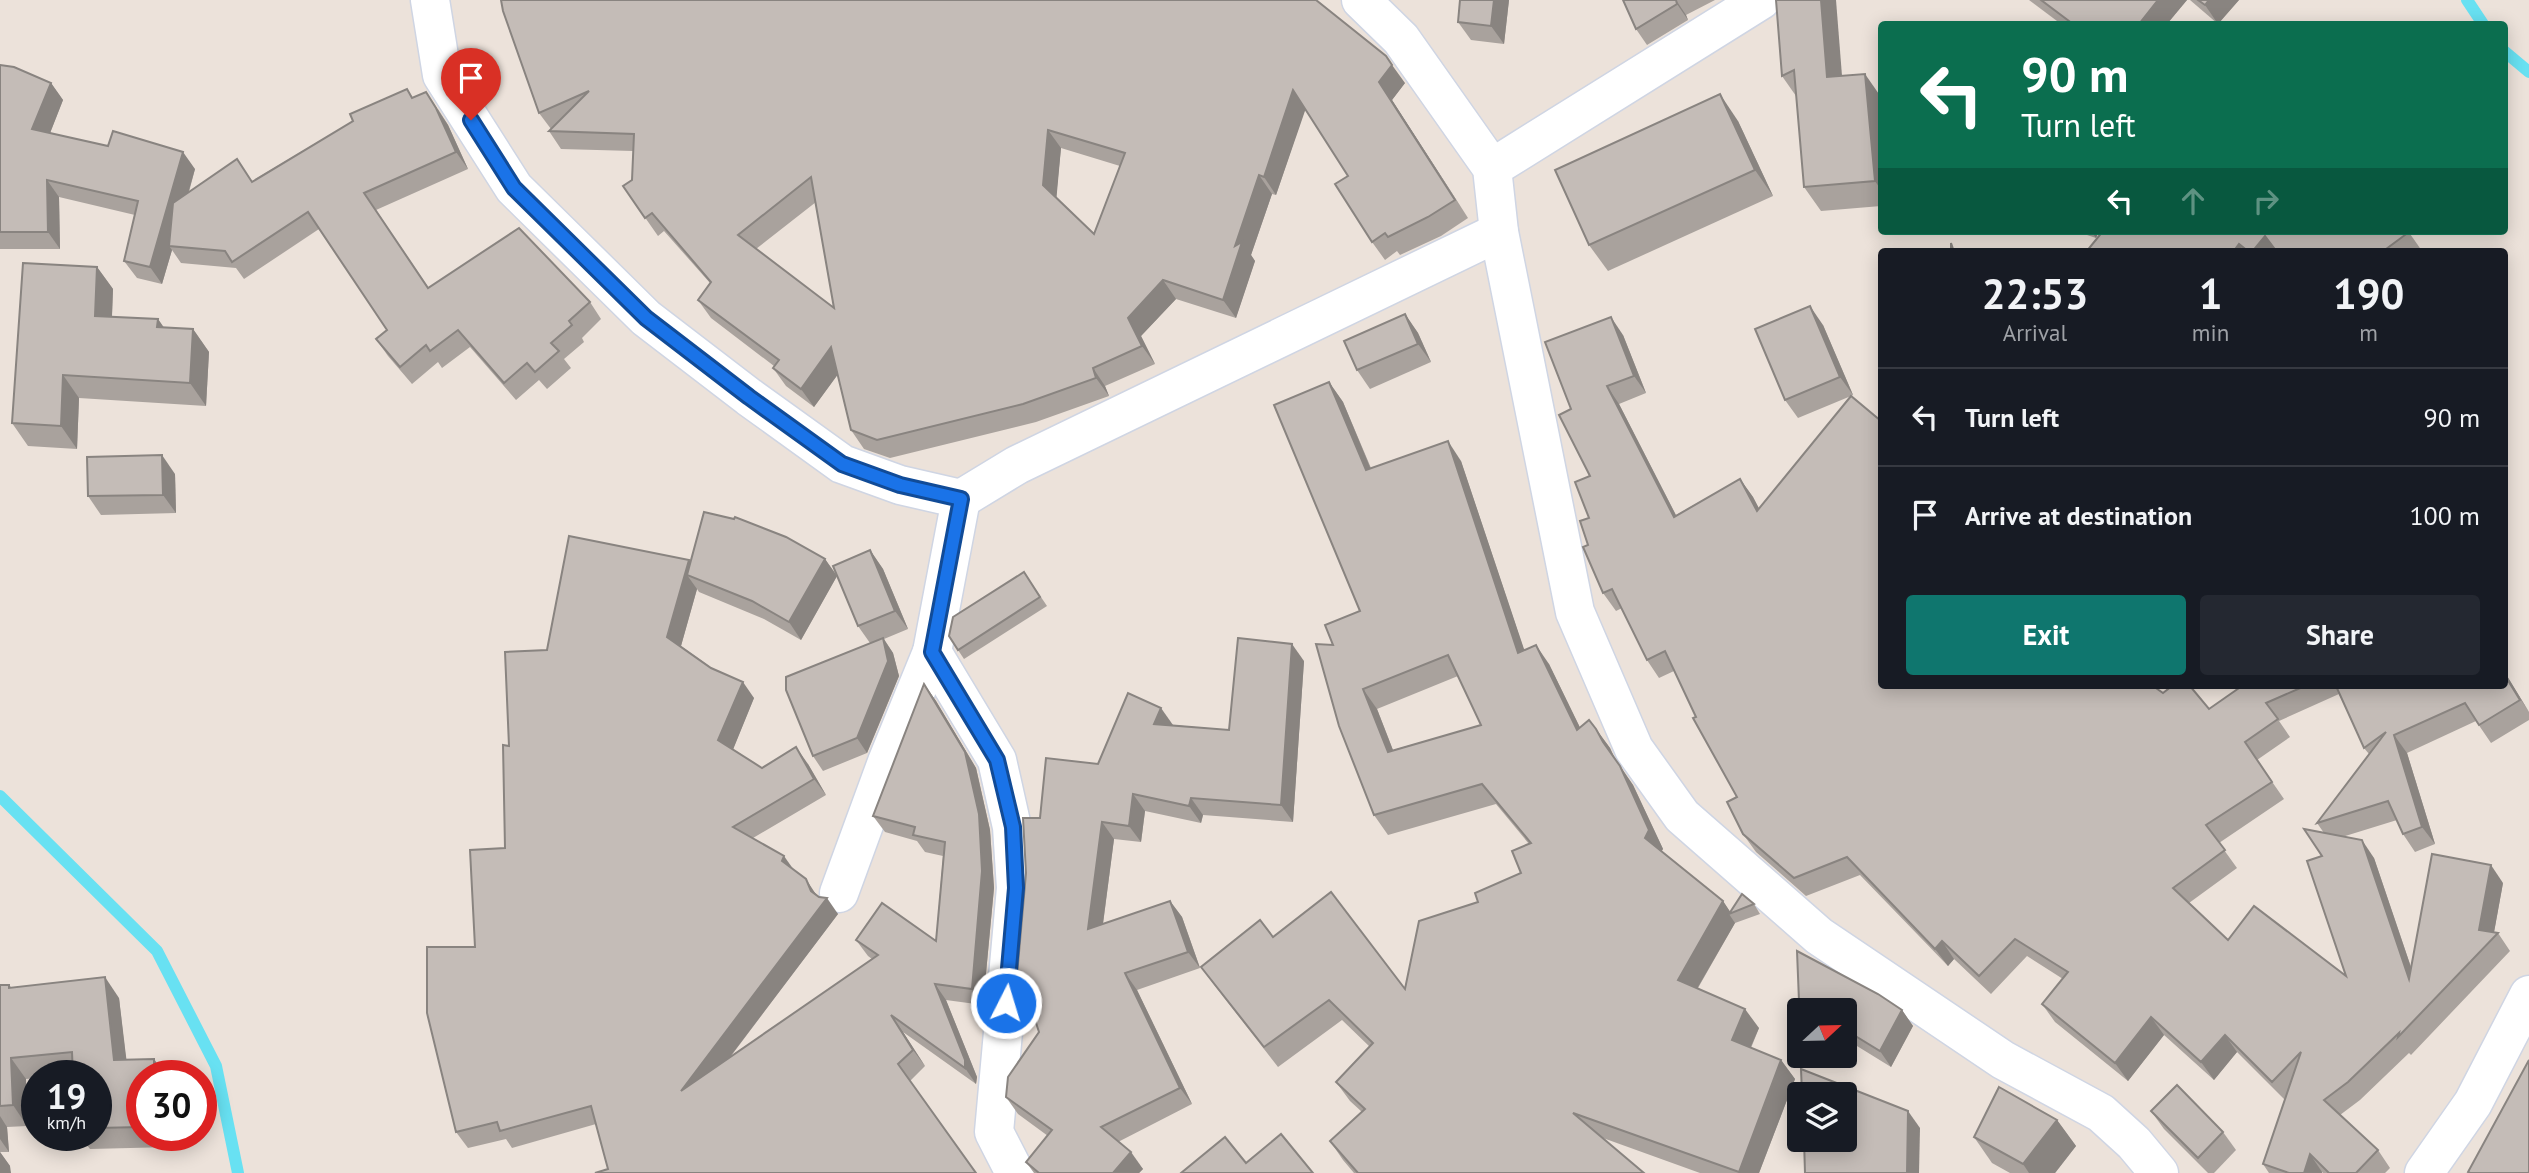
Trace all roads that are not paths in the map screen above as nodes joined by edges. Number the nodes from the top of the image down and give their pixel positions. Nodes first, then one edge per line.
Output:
1 (430, 0) edge
2 (1362, 0) edge
3 (1761, 0) edge
4 (1492, 168) junction
5 (1499, 232) junction
6 (961, 499) junction
7 (932, 652) junction
8 (839, 892) dead end
9 (2529, 995) edge
10 (1015, 1173) edge
11 (2159, 1173) edge
12 (2424, 1173) edge

1 - 6 street
2 - 4 street
3 - 4 street
4 - 5 street
5 - 6 street
5 - 11 street
6 - 7 street
7 - 8 street
7 - 10 street
9 - 12 street

